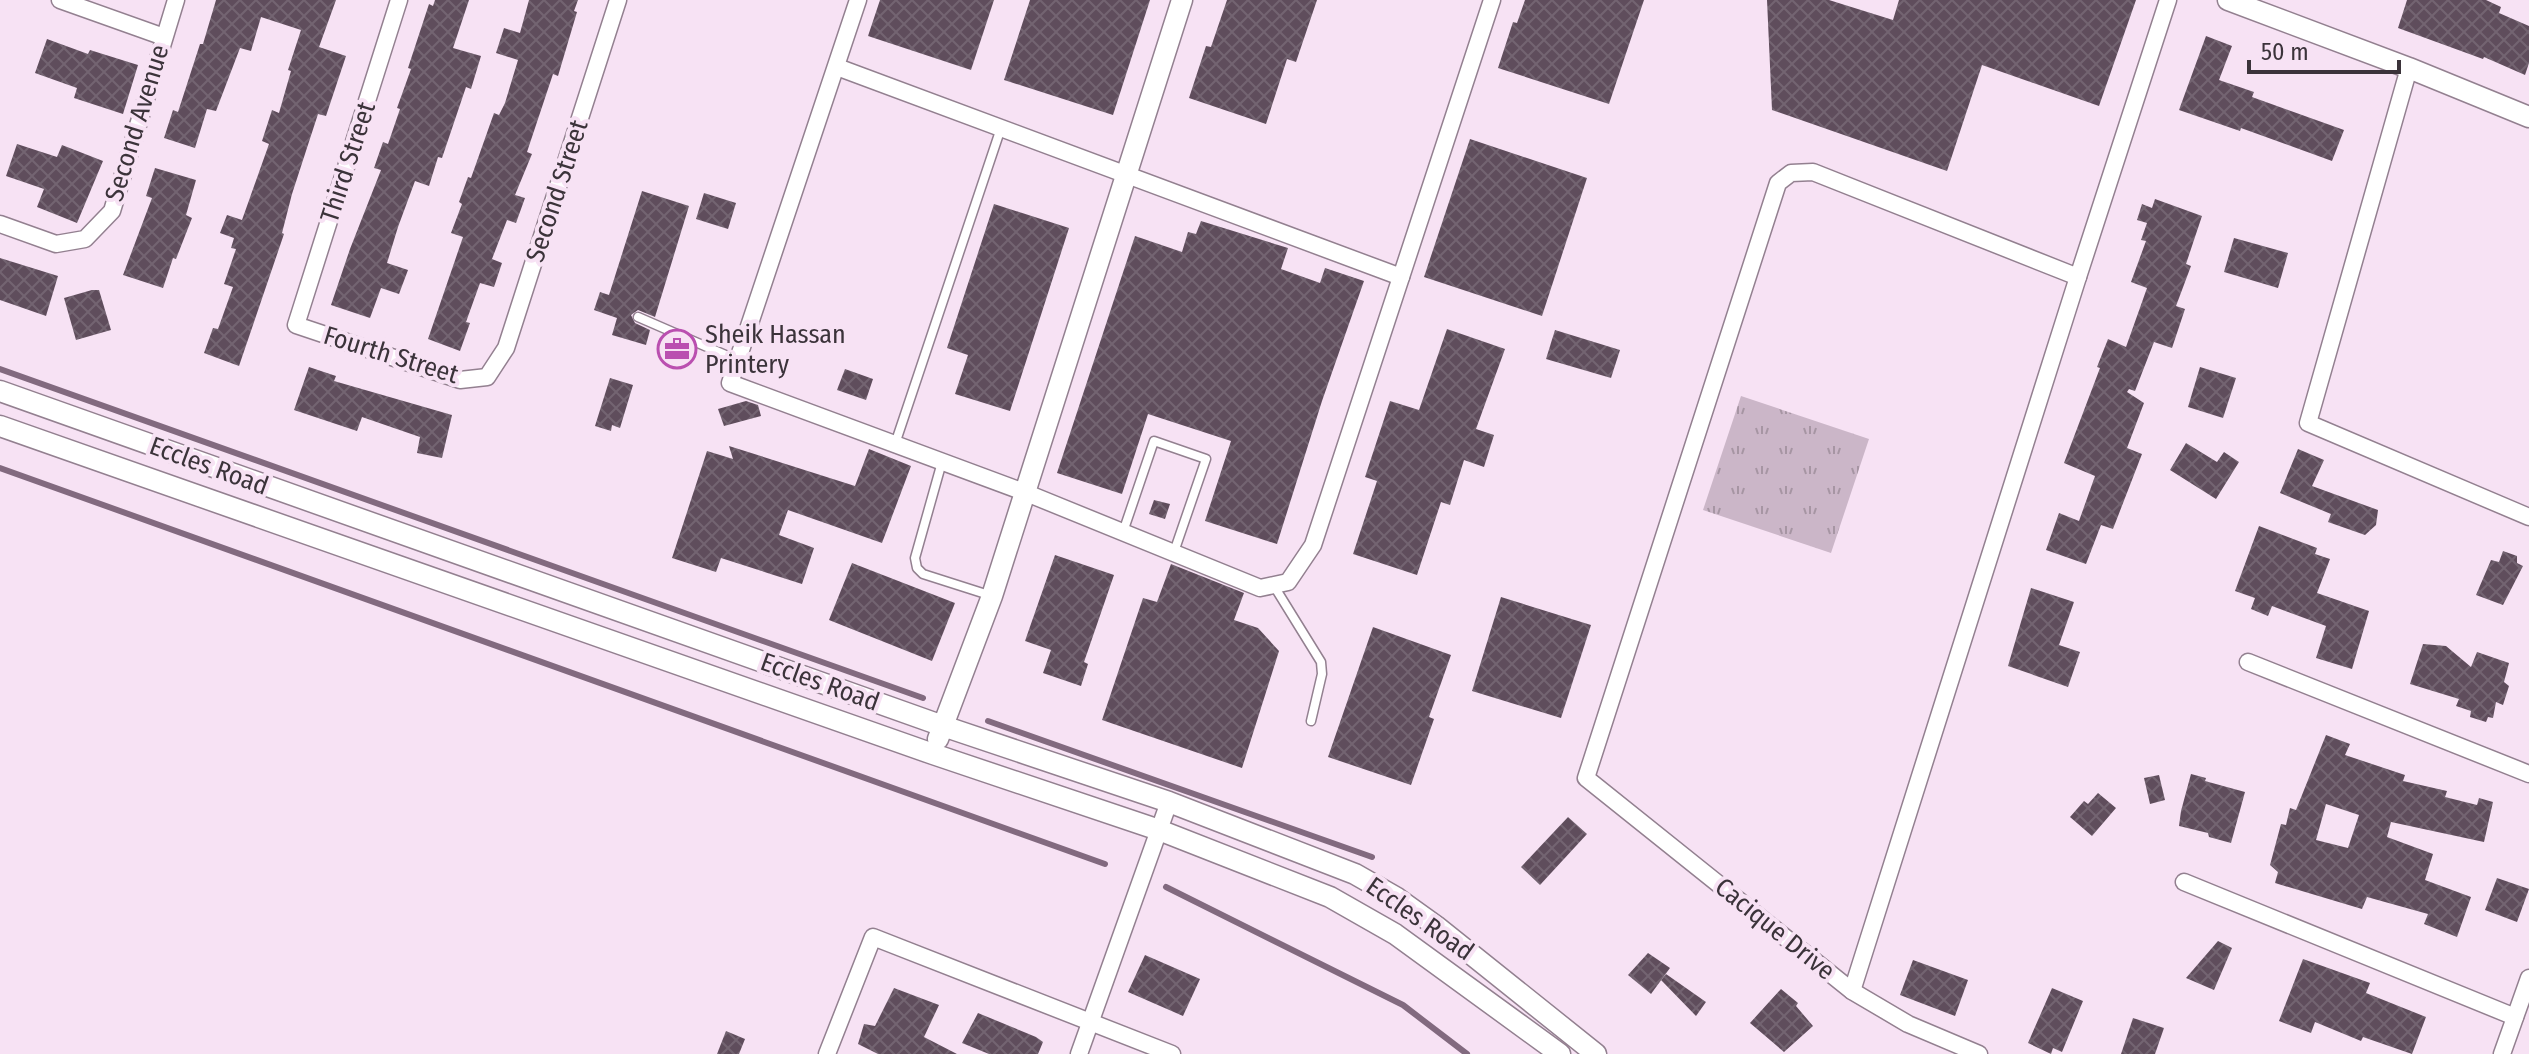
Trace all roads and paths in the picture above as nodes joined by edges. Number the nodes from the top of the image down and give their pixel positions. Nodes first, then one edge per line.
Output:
1 (60, 0) edge
2 (176, 0) edge
3 (399, 0) edge
4 (618, 0) edge
5 (858, 0) edge
6 (1182, 0) edge
7 (1492, 0) edge
8 (2168, 0) edge
9 (2228, 0) edge
10 (164, 37) junction
11 (837, 67) junction
12 (2409, 68) junction
13 (2529, 117) edge
14 (1001, 127) junction
15 (1125, 174) junction
16 (0, 224) edge
17 (1401, 277) junction
18 (2078, 277) junction
19 (638, 317) dead end
20 (296, 325) joint
21 (738, 360) junction
22 (487, 377) joint
23 (0, 391) edge
24 (0, 426) edge
25 (895, 444) junction
26 (942, 461) junction
27 (1024, 492) junction
28 (2529, 517) edge
29 (1123, 532) junction
30 (1174, 552) junction
31 (1274, 586) junction
32 (992, 596) junction
33 (2248, 662) dead end
34 (1311, 721) dead end
35 (943, 726) junction
36 (933, 754) junction
37 (2529, 774) edge
38 (1169, 802) junction
39 (1159, 830) junction
40 (2184, 882) dead end
41 (2529, 978) edge
42 (1852, 991) junction
43 (2515, 1017) junction
44 (1091, 1022) junction
45 (827, 1054) edge
46 (1079, 1054) edge
47 (1172, 1054) edge
48 (1560, 1054) edge
49 (1596, 1054) edge
50 (1979, 1054) edge
51 (2502, 1054) edge

1 - 10 street
2 - 10 street, Second Avenue
3 - 20 street, Third Street
4 - 22 street, Second Street
5 - 11 street
6 - 15 street
7 - 17 street
8 - 18 street
9 - 12 street
10 - 16 street, Second Avenue
11 - 14 street
11 - 21 street
12 - 13 street
12 - 28 street
14 - 15 street
14 - 25 lane
15 - 17 street
15 - 27 street
17 - 31 street
18 - 42 street
18 - 42 street, Cacique Drive
19 - 21 lane
20 - 22 street, Fourth Street
21 - 25 street
23 - 35 street, Eccles Road
24 - 36 street, Eccles Road
25 - 26 street
26 - 27 street
26 - 32 lane
27 - 29 street
27 - 32 street
29 - 30 street
29 - 30 lane
30 - 31 street
31 - 34 lane
32 - 35 street
33 - 37 street
35 - 36 street
35 - 38 street, Eccles Road
36 - 39 street, Eccles Road
38 - 39 street
38 - 49 street, Eccles Road
39 - 44 street
39 - 48 street, Eccles Road
40 - 43 street
41 - 43 street
42 - 50 street, Cacique Drive
43 - 51 street
44 - 45 street
44 - 46 street
44 - 47 street

